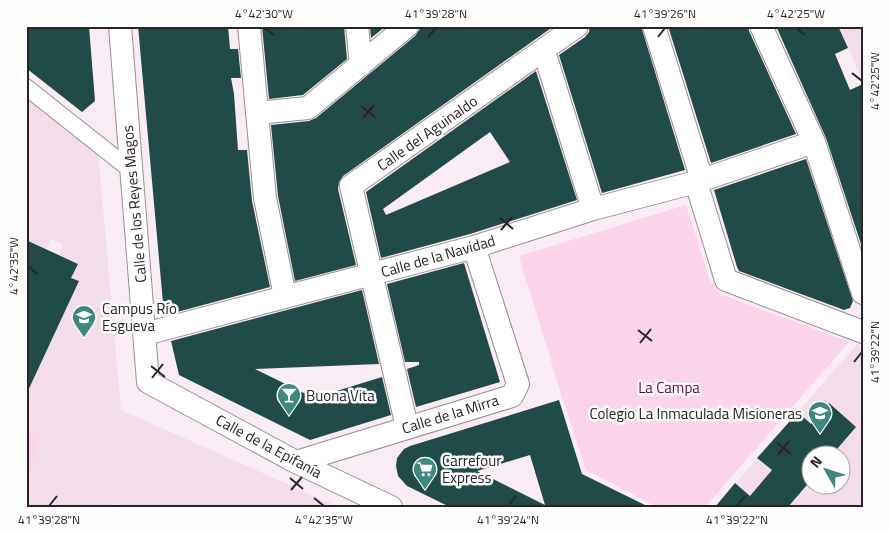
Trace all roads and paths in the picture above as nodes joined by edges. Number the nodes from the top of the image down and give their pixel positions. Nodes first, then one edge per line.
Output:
1 (120, 26) edge
2 (249, 26) edge
3 (358, 26) edge
4 (407, 26) edge
5 (577, 26) edge
6 (654, 26) edge
7 (761, 26) edge
8 (544, 51) junction
9 (361, 65) junction
10 (26, 87) edge
11 (258, 113) junction
12 (814, 142) junction
13 (132, 171) junction
14 (699, 181) junction
15 (593, 209) junction
16 (474, 247) junction
17 (371, 275) junction
18 (863, 293) edge
19 (285, 296) junction
20 (863, 332) edge
21 (145, 334) junction
22 (148, 382) joint
23 (407, 427) junction
24 (296, 462) junction
25 (391, 507) edge

1 - 13 street, Calle de los Reyes Magos
2 - 11 street
3 - 9 street
4 - 9 street
5 - 8 street, Calle del Aguinaldo
6 - 14 street
7 - 12 street
8 - 15 street
8 - 17 street, Calle del Aguinaldo
9 - 11 street
10 - 13 street
11 - 19 street
12 - 14 street, Calle de la Navidad
12 - 18 street
13 - 21 street, Calle de los Reyes Magos
14 - 15 street, Calle de la Navidad
14 - 20 street
15 - 16 street, Calle de la Navidad
16 - 17 street, Calle de la Navidad
16 - 23 street, Calle de la Mirra
17 - 19 street, Calle de la Navidad
17 - 23 street
19 - 21 street, Calle de la Navidad
21 - 22 street, Calle de los Reyes Magos
22 - 24 street, Calle de la Epifanía
23 - 24 street, Calle de la Mirra
24 - 25 street, Calle de la Epifanía

